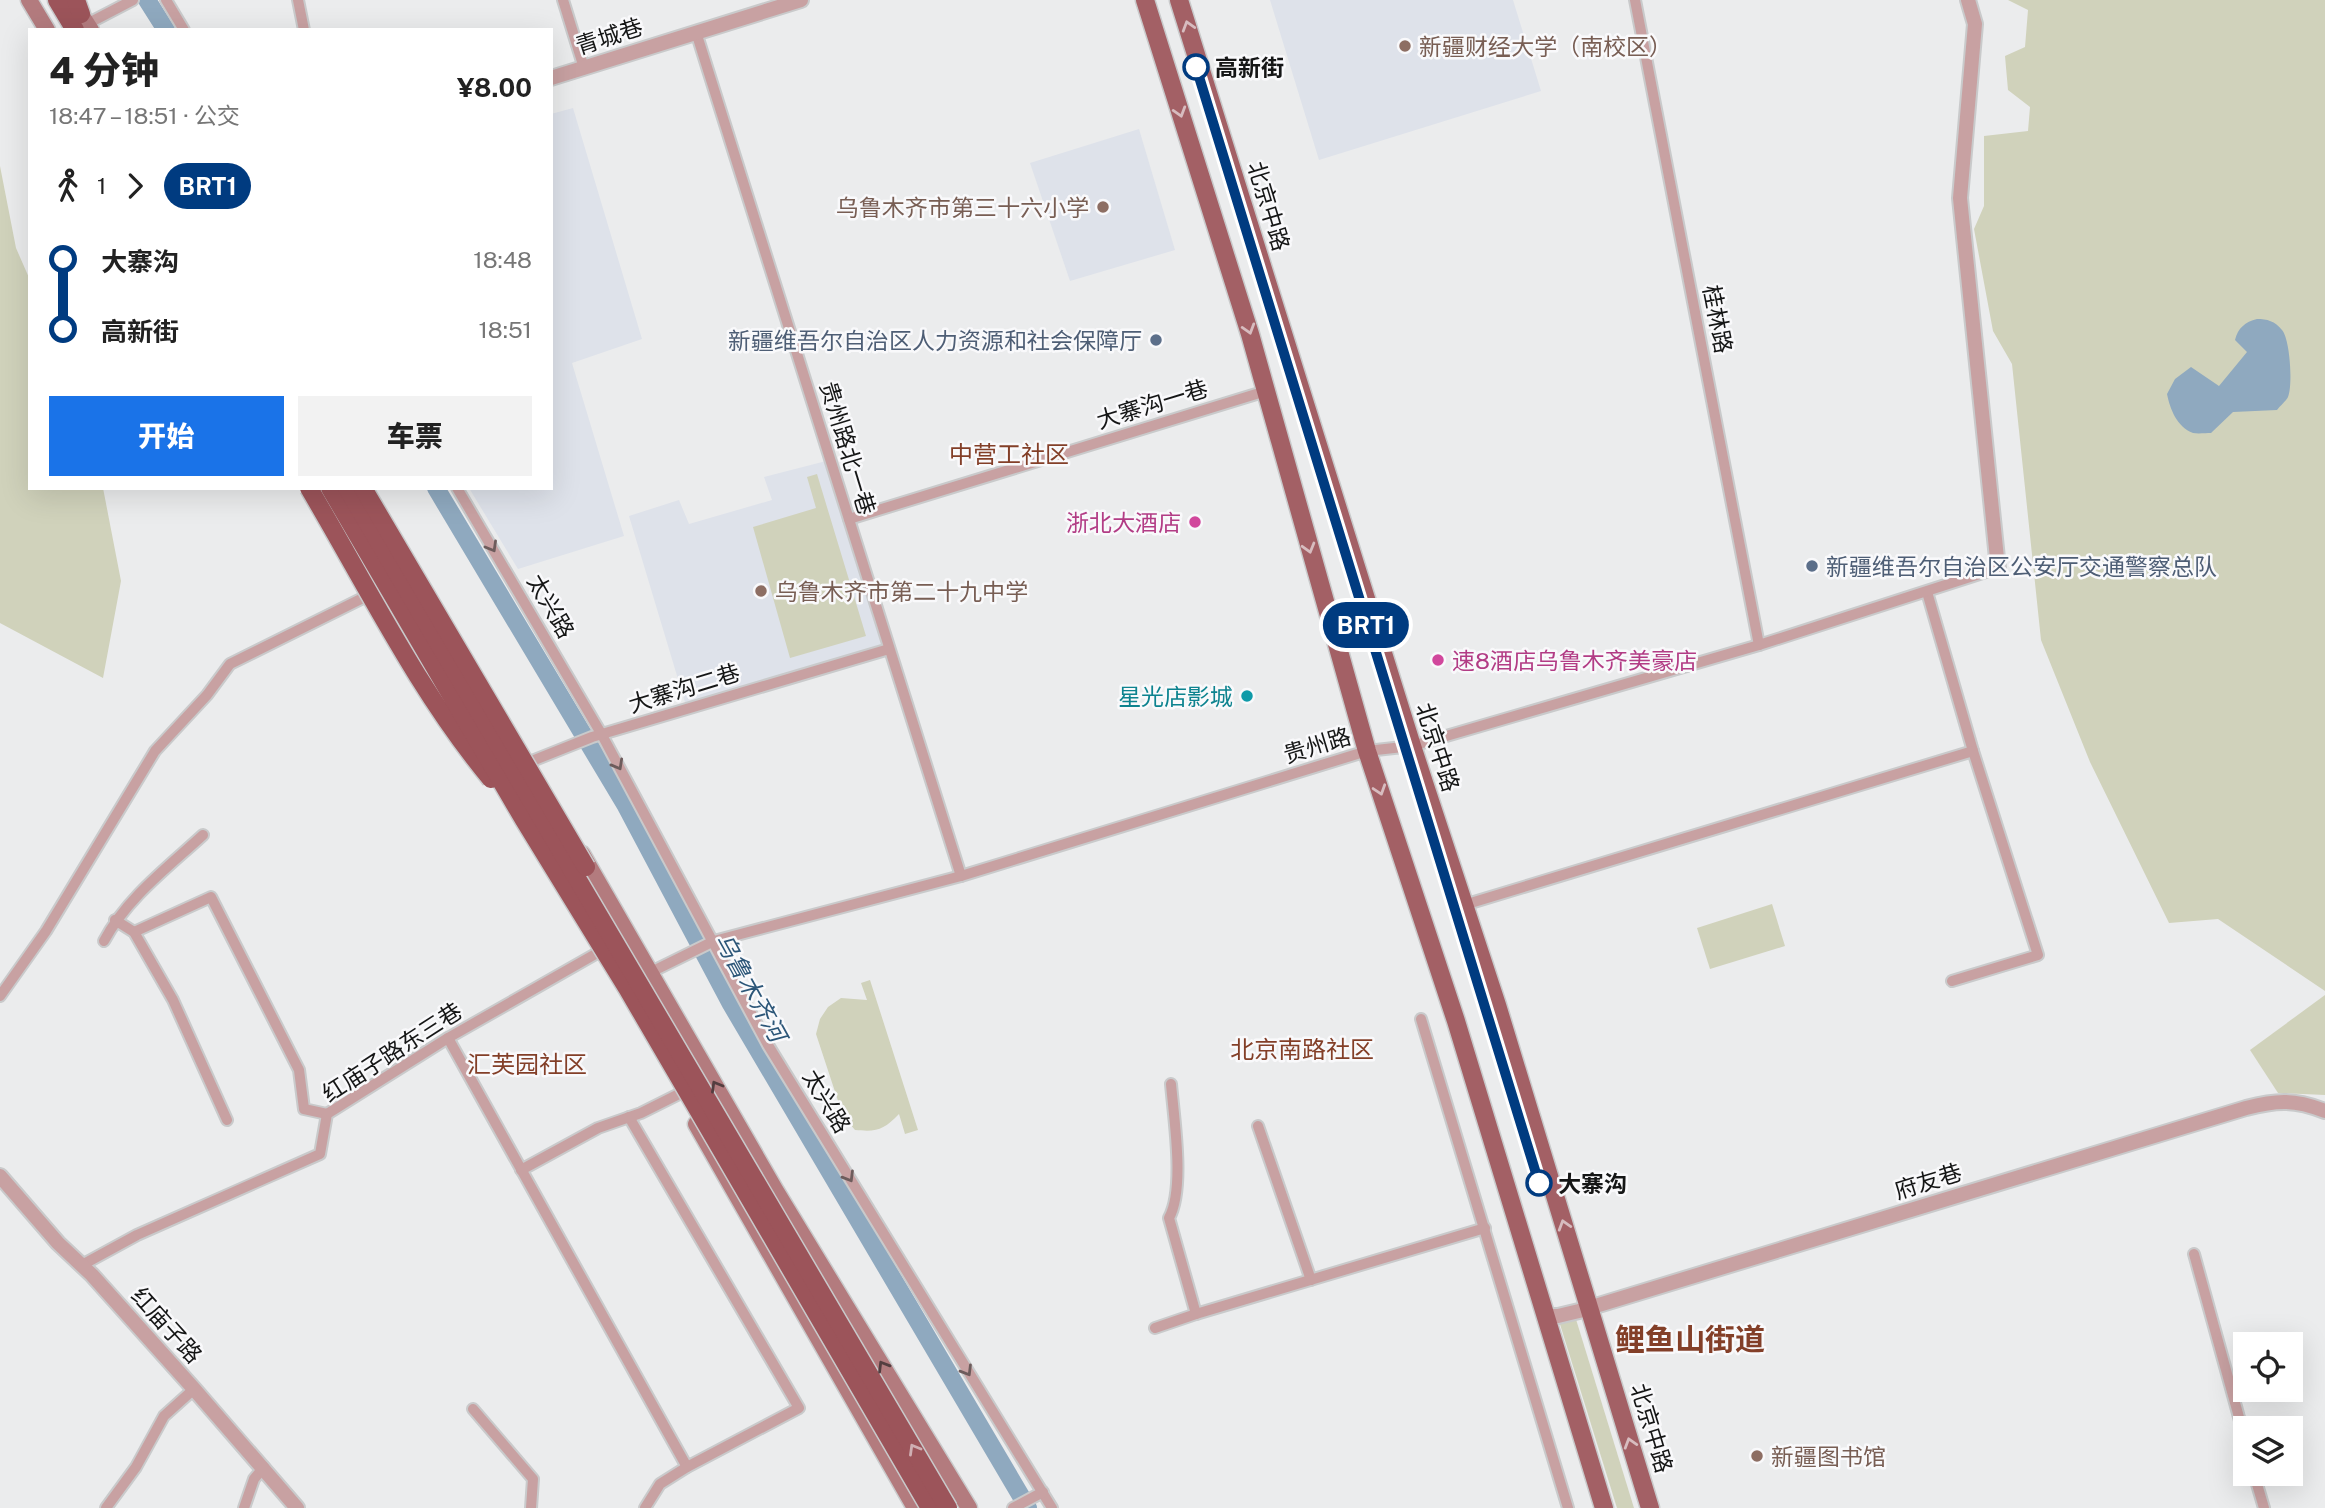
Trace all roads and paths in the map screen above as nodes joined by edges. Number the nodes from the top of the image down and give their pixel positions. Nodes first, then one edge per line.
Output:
1 (29, 0) edge
2 (43, 0) edge
3 (57, 0) edge
4 (133, 0) edge
5 (166, 0) edge
6 (298, 0) edge
7 (563, 0) edge
8 (802, 0) edge
9 (1145, 0) edge
10 (1179, 0) edge
11 (1635, 0) edge
12 (1968, 0) edge
13 (80, 16) edge
14 (46, 28) edge
15 (60, 28) edge
16 (183, 28) edge
17 (304, 28) edge
18 (696, 32) junction
19 (584, 68) junction
20 (553, 77) edge
21 (1266, 391) junction
22 (310, 490) edge
23 (319, 490) edge
24 (331, 490) edge
25 (348, 490) edge
26 (366, 490) edge
27 (366, 490) edge
28 (458, 490) edge
29 (849, 519) junction
30 (1998, 568) joint
31 (378, 591) junction
32 (1927, 592) junction
33 (1759, 645) junction
34 (889, 649) junction
35 (597, 736) junction
36 (1412, 746) junction
37 (1367, 751) junction
38 (1973, 751) junction
39 (528, 762) junction
40 (494, 779) junction
41 (524, 820) junction
42 (203, 835) dead end
43 (961, 876) junction
44 (1464, 905) junction
45 (115, 920) junction
46 (134, 932) junction
47 (624, 939) junction
48 (104, 941) dead end
49 (712, 942) junction
50 (599, 952) junction
51 (651, 972) junction
52 (1952, 981) dead end
53 (620, 990) junction
54 (1, 993) edge
55 (1421, 1019) dead end
56 (448, 1038) junction
57 (1171, 1084) dead end
58 (679, 1094) junction
59 (2325, 1102) edge
60 (2325, 1111) edge
61 (327, 1114) junction
62 (629, 1117) junction
63 (227, 1120) dead end
64 (1258, 1126) dead end
65 (521, 1170) junction
66 (3, 1186) edge
67 (1485, 1228) junction
68 (2194, 1254) dead end
69 (82, 1265) junction
70 (1311, 1280) junction
71 (1588, 1304) junction
72 (1196, 1314) junction
73 (1546, 1316) junction
74 (1155, 1328) dead end
75 (194, 1389) junction
76 (473, 1409) dead end
77 (2239, 1416) edge
78 (264, 1467) junction
79 (687, 1467) junction
80 (2258, 1486) edge
81 (1040, 1493) junction
82 (1016, 1506) edge
83 (106, 1508) edge
84 (244, 1508) edge
85 (297, 1508) edge
86 (531, 1508) edge
87 (645, 1508) edge
88 (915, 1508) edge
89 (930, 1508) edge
90 (948, 1508) edge
91 (970, 1508) edge
92 (1052, 1508) edge
93 (1568, 1508) edge
94 (1604, 1508) edge
95 (1650, 1508) edge
96 (2264, 1508) edge

1 - 14 main road
2 - 15 highway
3 - 13 highway
4 - 13 street
5 - 16 street
6 - 17 street
7 - 19 street
8 - 18 street, 青城巷
9 -> 21 main road
36 -> 10 main road, 北京中路
11 - 33 street, 桂林路
12 - 30 street
18 - 19 street, 青城巷
18 - 29 street, 贵州路北一巷
19 - 20 street, 青城巷
21 - 29 street, 大寨沟一巷
21 -> 37 main road
22 - 41 highway, bridge
23 - 31 main road
24 - 41 highway, bridge
25 - 47 highway, bridge
26 - 47 highway, bridge
27 - 39 main road
28 -> 35 street, 太兴路
29 - 34 street, 贵州路北一巷
30 - 32 street, 贵州路
31 - 40 main road
31 - 54 street
32 - 33 street, 贵州路
32 - 38 street
33 - 36 street, 贵州路
34 - 35 street, 大寨沟二巷
34 - 43 street, 贵州路北一巷
35 - 39 street, 大寨沟二巷
35 -> 49 street, 太兴路
36 - 37 street, 贵州路
36 - 44 main road, 北京中路
37 - 43 street, 贵州路
37 -> 73 main road
38 - 44 street
38 - 52 street
39 - 40 street, 大寨沟二巷
39 - 47 main road
40 - 50 main road
41 - 89 highway, bridge
42 - 45 street
43 - 49 street, 贵州路
71 -> 44 main road, 北京中路
45 - 46 street
45 - 48 street
46 - 61 street
46 - 63 street
47 - 50 street, 红庙子路东三巷
47 - 51 main road
90 -> 47 highway, bridge
49 - 51 street, 贵州路
49 -> 81 street, 太兴路
50 - 53 main road
50 - 56 street, 红庙子路东三巷
51 - 53 street, 贵州路
91 -> 51 main road
53 - 58 main road
55 - 67 street
56 - 61 street, 红庙子路东三巷
56 - 65 street
57 - 72 street
58 - 62 street
58 - 88 main road
59 - 71 street, 府友巷
60 - 71 street, 府友巷
61 - 69 street, 红庙子路东三巷
62 - 65 street
62 - 79 street
64 - 70 street
65 - 79 street
66 - 69 street, 红庙子路
67 - 70 street
67 - 93 street
68 - 77 street
69 - 75 street, 红庙子路
70 - 72 street
71 - 73 street, 府友巷
95 -> 71 main road, 北京中路
72 - 74 street
73 - 94 main road
75 - 78 street, 红庙子路
75 - 83 street
76 - 86 street
78 - 84 street
78 - 85 street, 红庙子路
79 - 87 street
80 - 96 street
81 - 82 street
81 - 92 street, 太兴路

